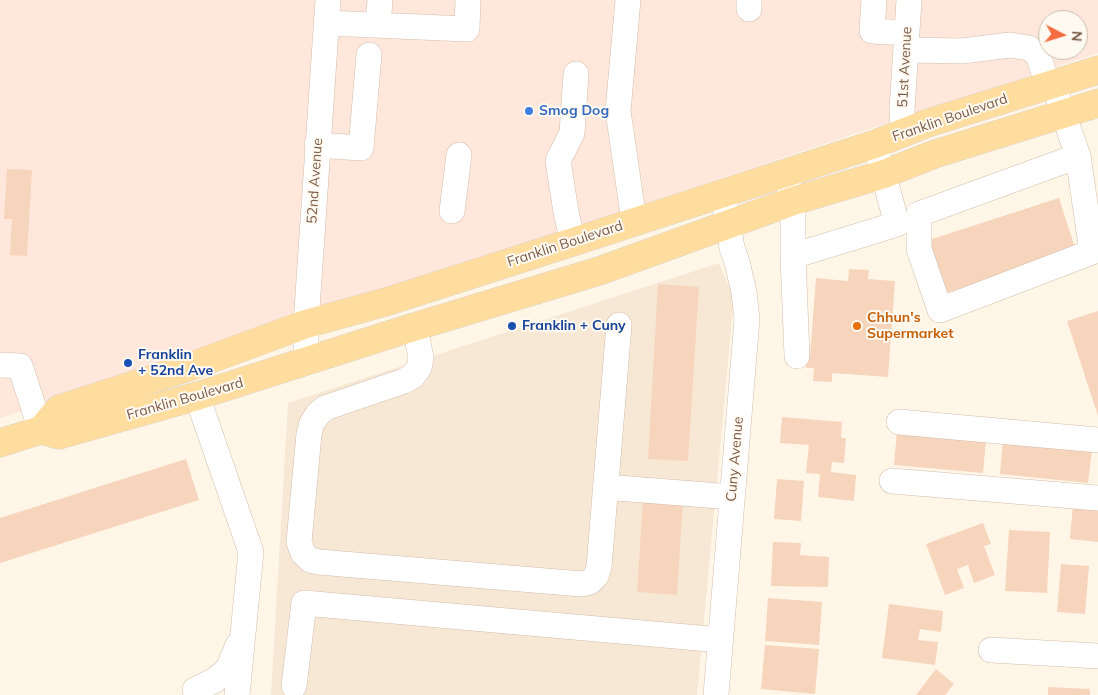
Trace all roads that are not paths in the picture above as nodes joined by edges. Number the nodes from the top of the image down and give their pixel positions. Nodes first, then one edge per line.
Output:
1 (380, 0) edge
2 (468, 0) edge
3 (628, 0) edge
4 (874, 0) edge
5 (909, 0) edge
6 (327, 11) edge
7 (378, 25) junction
8 (906, 41) junction
9 (369, 55) dead end
10 (1098, 70) edge
11 (576, 74) dead end
12 (1098, 87) edge
13 (1057, 100) junction
14 (1098, 103) edge
15 (903, 133) junction
16 (875, 144) junction
17 (317, 145) junction
18 (459, 155) dead end
19 (1078, 156) junction
20 (784, 174) junction
21 (884, 174) junction
22 (723, 194) junction
23 (793, 201) junction
24 (452, 212) dead end
25 (634, 221) junction
26 (728, 224) junction
27 (573, 242) junction
28 (793, 256) junction
29 (306, 324) junction
30 (619, 325) dead end
31 (415, 327) junction
32 (797, 356) dead end
33 (306, 362) junction
34 (0, 365) edge
35 (198, 396) junction
36 (899, 422) dead end
37 (41, 430) junction
38 (1098, 440) edge
39 (0, 443) edge
40 (892, 481) dead end
41 (605, 487) junction
42 (732, 496) junction
43 (1098, 498) edge
44 (244, 632) junction
45 (721, 640) junction
46 (991, 650) dead end
47 (1097, 654) edge
48 (294, 686) dead end
49 (193, 693) edge
50 (237, 695) edge
51 (716, 695) edge

1 - 7 street
2 - 7 street
3 - 25 street
4 - 8 street
5 - 8 street, 51st Avenue
6 - 7 street
6 - 17 street, 52nd Avenue
8 - 13 street
8 - 15 street, 51st Avenue
9 - 17 street
10 - 13 main road, Franklin Boulevard
11 - 27 street
12 - 13 main road
13 - 14 main road, Franklin Boulevard
13 - 15 main road, Franklin Boulevard
13 - 19 street
13 - 21 main road, Franklin Boulevard
15 - 16 main road, Franklin Boulevard
16 - 20 main road, Franklin Boulevard
16 - 21 street
17 - 29 street, 52nd Avenue
18 - 24 street
19 - 19 street
20 - 22 main road, Franklin Boulevard
20 - 23 street
21 - 23 main road, Franklin Boulevard
21 - 28 street
22 - 25 main road, Franklin Boulevard
22 - 26 street, Cuny Avenue
23 - 26 main road, Franklin Boulevard
23 - 28 street
25 - 27 main road, Franklin Boulevard
26 - 31 main road, Franklin Boulevard
26 - 42 street, Cuny Avenue
27 - 29 main road, Franklin Boulevard
28 - 32 street
29 - 33 street, 52nd Avenue
29 - 37 main road, Franklin Boulevard
30 - 41 street
31 - 33 main road, Franklin Boulevard
31 - 41 street
33 - 35 main road, Franklin Boulevard
34 - 37 street
35 - 37 main road, Franklin Boulevard
35 - 44 street
36 - 38 street
37 - 39 main road, Franklin Boulevard
40 - 43 street
41 - 42 street
42 - 45 street, Cuny Avenue
44 - 49 street
44 - 50 street
45 - 48 street
45 - 51 street, Cuny Avenue
46 - 47 street

